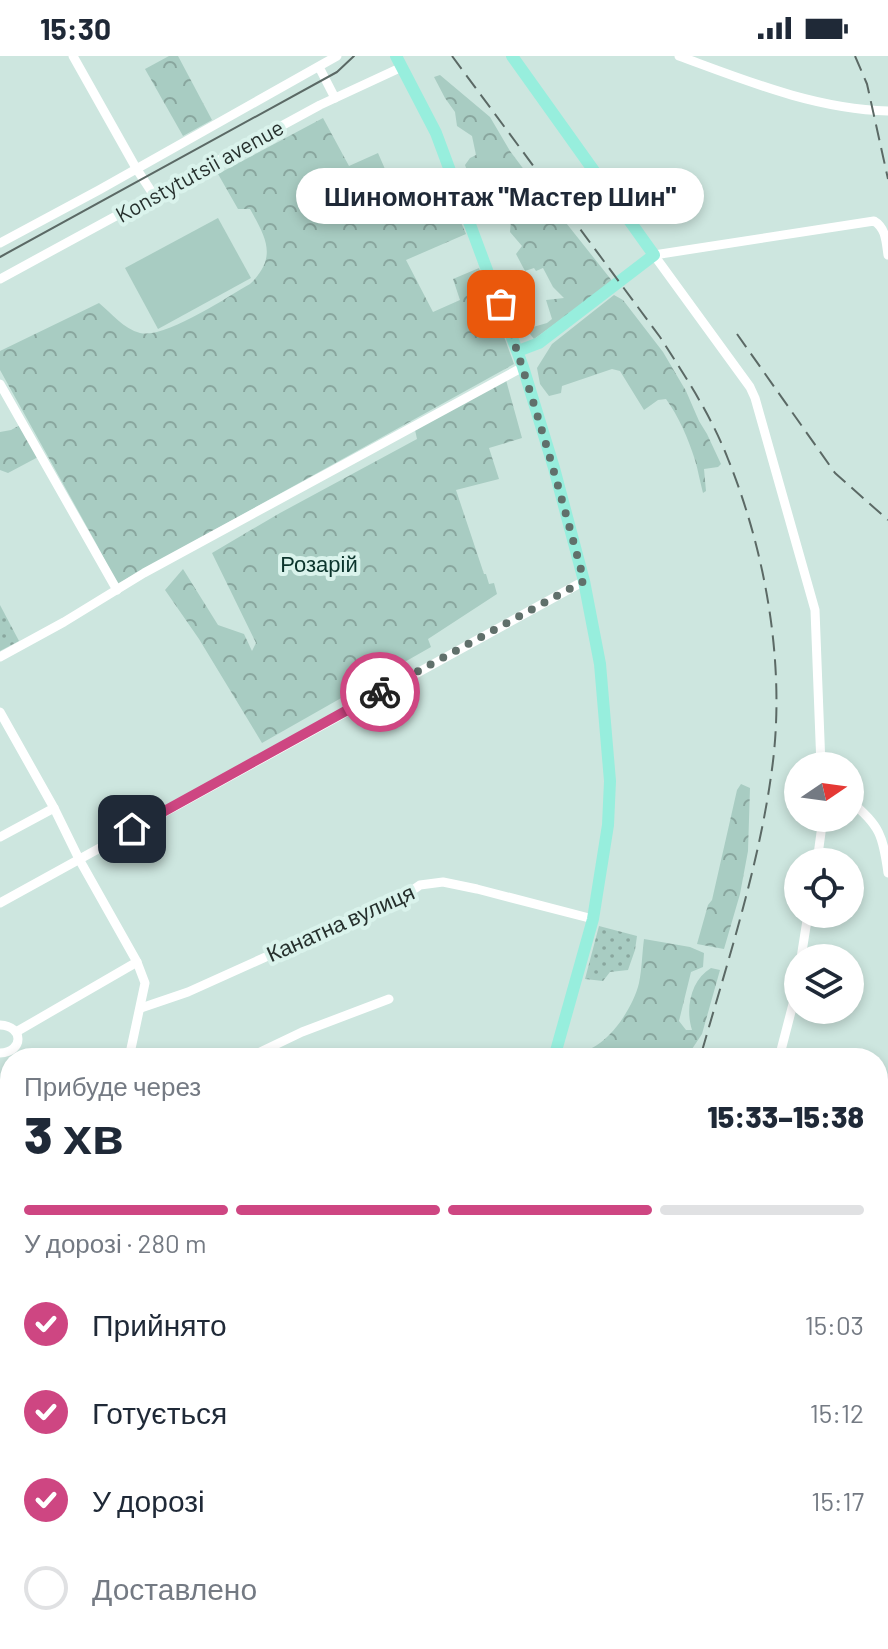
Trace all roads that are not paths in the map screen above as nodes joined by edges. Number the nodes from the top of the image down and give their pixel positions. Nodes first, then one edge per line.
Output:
1 (73, 56) edge
2 (337, 56) edge
3 (512, 56) edge
4 (679, 56) edge
5 (399, 62) edge
6 (319, 67) junction
7 (335, 98) junction
8 (888, 111) edge
9 (136, 168) junction
10 (153, 194) junction
11 (0, 243) edge
12 (654, 255) junction
13 (888, 255) edge
14 (0, 279) edge
15 (518, 351) junction
16 (523, 367) junction
17 (0, 384) edge
18 (584, 581) junction
19 (117, 590) junction
20 (0, 657) edge
21 (0, 712) edge
22 (820, 752) edge
23 (54, 808) junction
24 (864, 813) edge
25 (0, 837) edge
26 (79, 859) junction
27 (888, 873) edge
28 (0, 903) edge
29 (593, 919) junction
30 (137, 962) junction
31 (389, 999) dead end
32 (141, 1008) junction
33 (788, 1024) edge
34 (0, 1025) edge
35 (16, 1032) junction
36 (14, 1048) edge
37 (131, 1048) edge
38 (269, 1048) edge
39 (557, 1048) edge
40 (782, 1048) edge

1 - 9 street
2 - 6 street
3 - 12 main road
4 - 8 street
5 - 7 street, Konstytutsii avenue
5 - 15 main road
6 - 7 street
6 - 9 street
7 - 10 street, Konstytutsii avenue
9 - 10 street
9 - 11 street
10 - 14 street, Konstytutsii avenue
12 - 13 street
12 - 15 main road
12 - 22 street
15 - 16 main road
16 - 18 main road
16 - 19 street
17 - 19 street
18 - 26 street
18 - 29 main road
19 - 20 street
21 - 23 street
23 - 25 street
23 - 26 street
24 - 27 street
26 - 28 street
26 - 30 street
29 - 32 street, Канатна вулиця
29 - 39 main road
30 - 32 street
30 - 35 street
31 - 38 street
32 - 37 street
33 - 40 street
34 - 35 street
35 - 36 street

